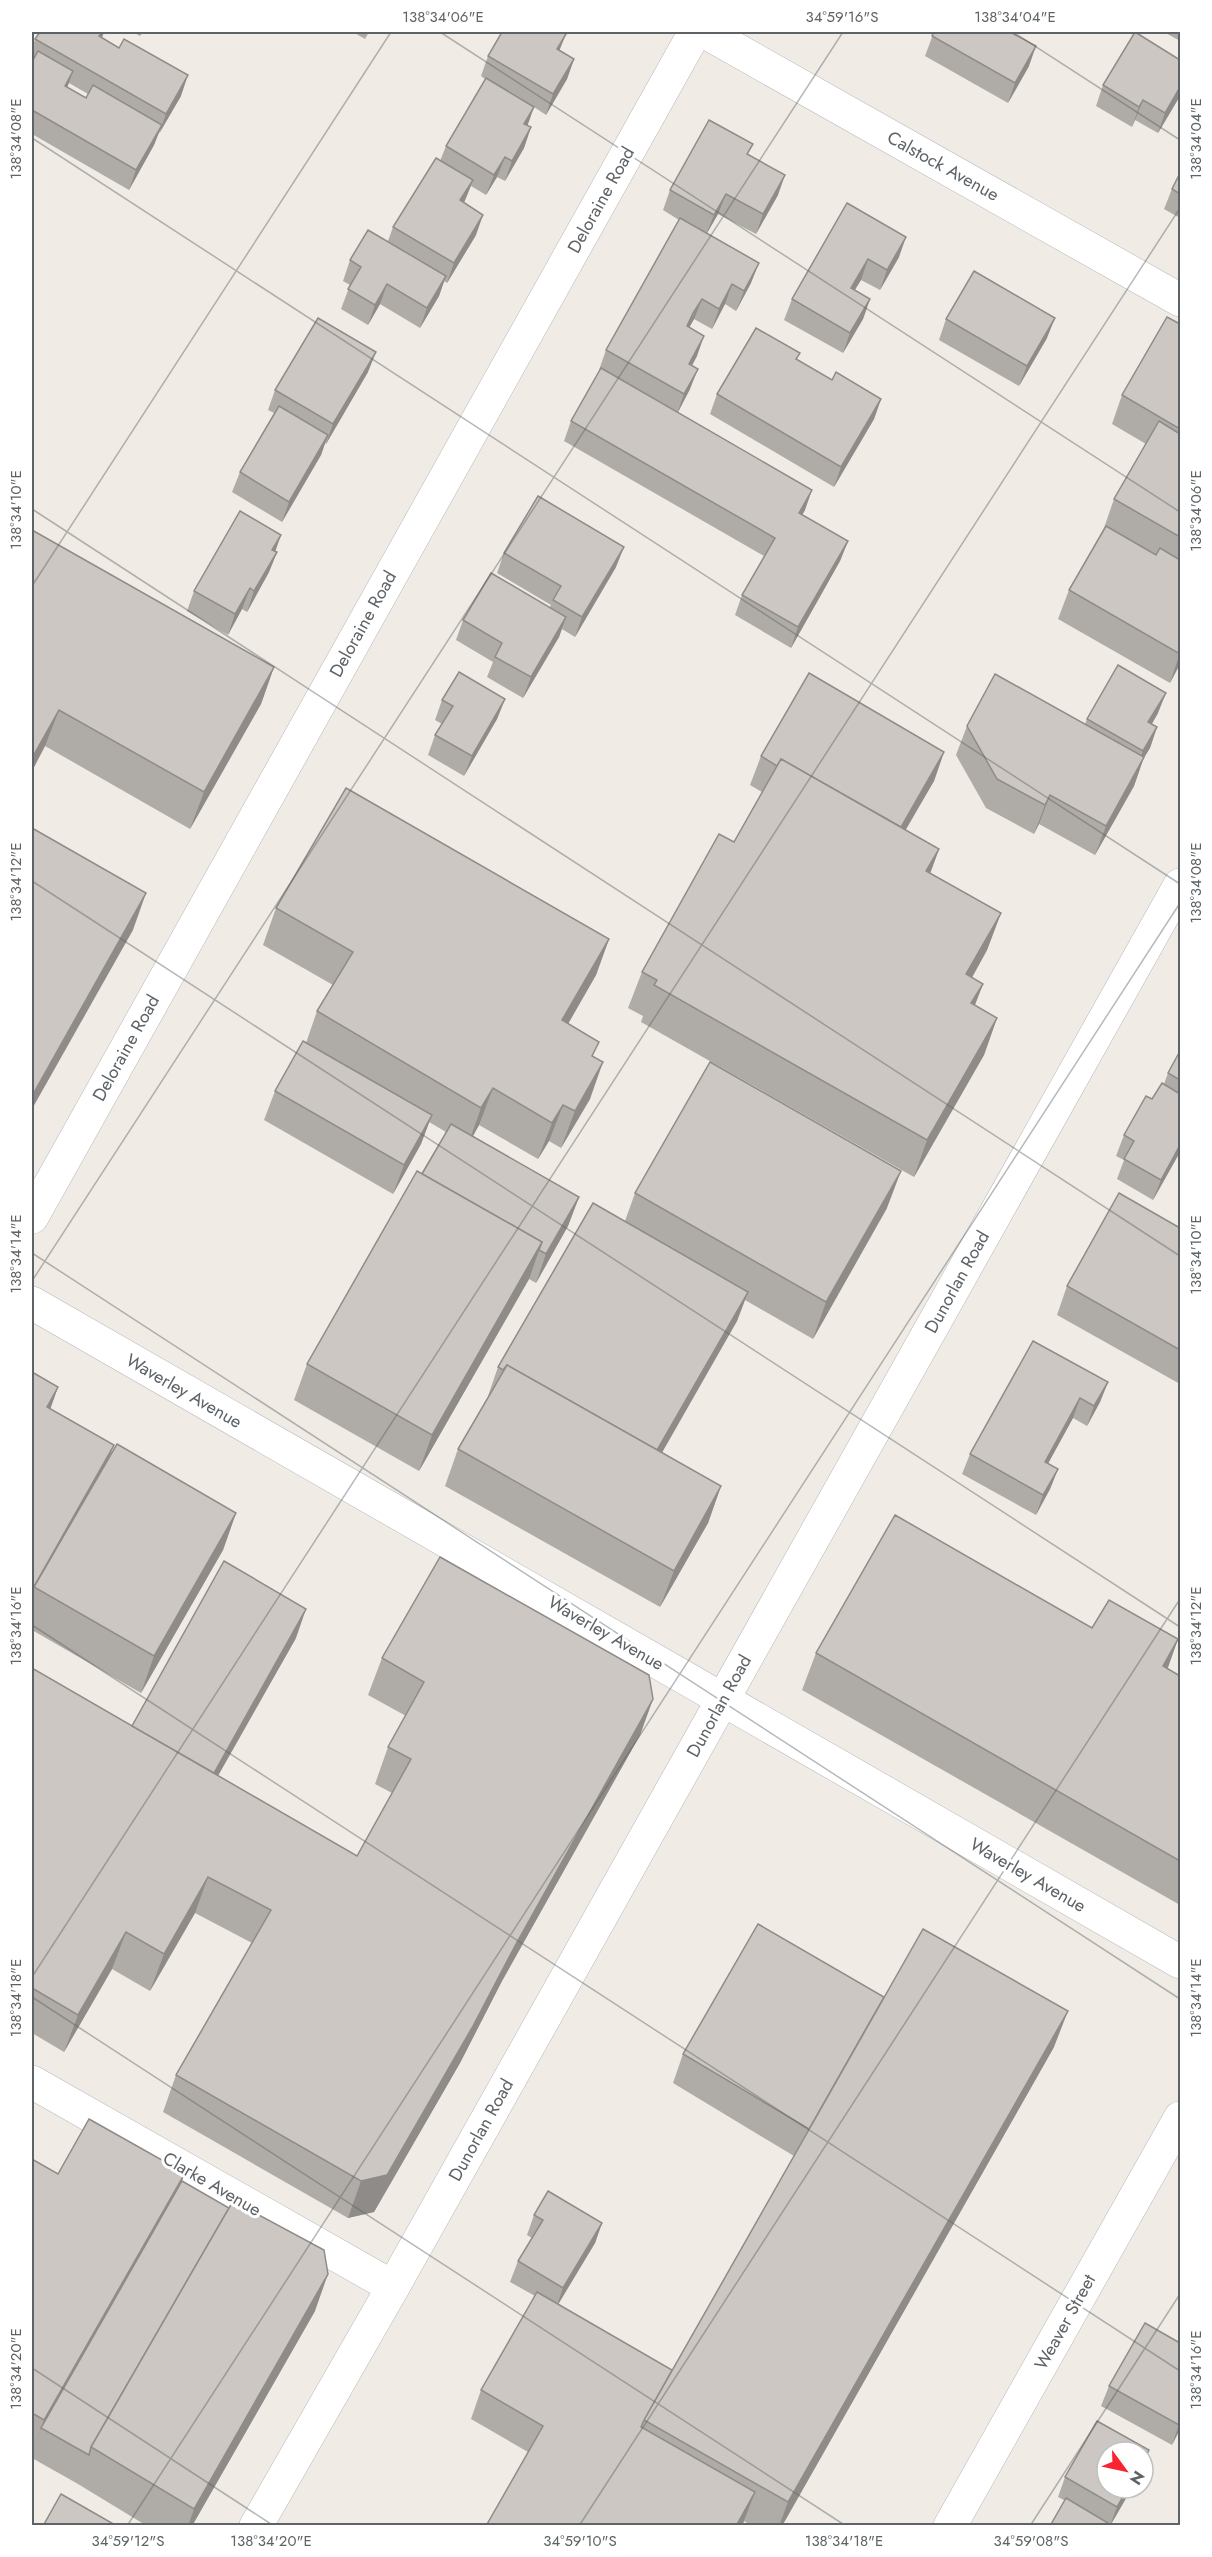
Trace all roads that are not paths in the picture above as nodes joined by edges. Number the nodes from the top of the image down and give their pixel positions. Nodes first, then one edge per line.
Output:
1 (695, 32) edge
2 (705, 32) edge
3 (1180, 300) edge
4 (1180, 885) edge
5 (32, 1217) edge
6 (32, 1303) edge
7 (723, 1700) junction
8 (1180, 1962) edge
9 (32, 2082) edge
10 (1180, 2118) edge
11 (393, 2287) junction
12 (256, 2526) edge
13 (950, 2526) edge

1 - 5 street, Deloraine Road
2 - 3 street, Calstock Avenue
4 - 7 street, Dunorlan Road
6 - 7 street, Waverley Avenue
7 - 8 street, Waverley Avenue
7 - 11 street, Dunorlan Road
9 - 11 street, Clarke Avenue
10 - 13 street, Weaver Street
11 - 12 street, Dunorlan Road

